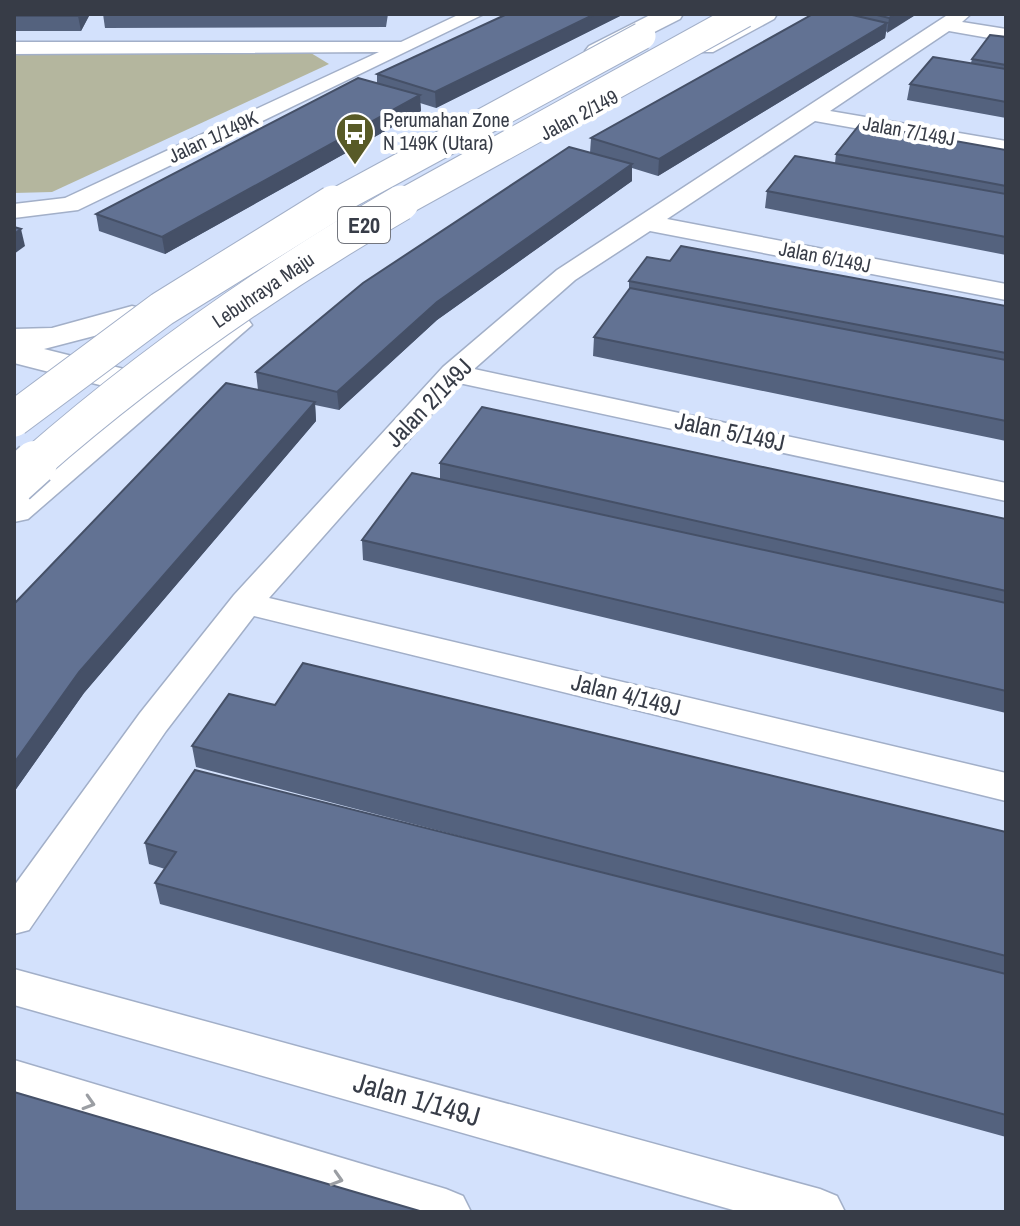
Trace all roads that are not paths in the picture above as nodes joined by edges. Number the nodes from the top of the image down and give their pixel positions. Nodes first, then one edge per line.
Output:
1 (475, 14) edge
2 (671, 14) edge
3 (683, 14) edge
4 (744, 14) edge
5 (765, 14) edge
6 (953, 19) edge
7 (1006, 35) edge
8 (408, 46) junction
9 (14, 48) edge
10 (813, 114) junction
11 (1006, 148) edge
12 (14, 211) edge
13 (643, 222) junction
14 (1006, 292) edge
15 (132, 316) junction
16 (14, 340) edge
17 (14, 352) edge
18 (453, 373) junction
19 (32, 383) edge
20 (158, 389) junction
21 (128, 413) junction
22 (14, 419) edge
23 (14, 482) edge
24 (1006, 492) edge
25 (14, 510) edge
26 (246, 603) junction
27 (1006, 787) edge
28 (14, 918) edge
29 (14, 987) edge
30 (14, 1080) edge
31 (446, 1212) edge
32 (820, 1212) edge

1 - 8 street, Jalan 1/149K
2 - 15 main road, Jalan 2/149
3 - 22 main road, Lebuhraya Maju / E20, bridge
4 - 23 main road, Lebuhraya Maju / E20, bridge
5 - 20 main road, Jalan 2/149
6 - 7 street
6 - 10 street, Jalan 2/149J
8 - 9 street, Jalan 1/149K
8 - 12 street, Jalan 1/149K
10 - 11 street, Jalan 7/149J
10 - 13 street, Jalan 2/149J
13 - 14 street, Jalan 6/149J
13 - 18 street, Jalan 2/149J
15 - 16 main road
15 - 19 main road, Jalan 2/149
17 - 19 main road
18 - 24 street, Jalan 5/149J
18 - 26 street, Jalan 2/149J
19 - 20 main road
19 - 21 main road
20 - 21 main road, Jalan 2/149
21 - 25 main road, Jalan 2/149
26 - 27 street, Jalan 4/149J
26 - 28 street, Jalan 2/149J
29 - 32 street, Jalan 1/149J
30 -> 31 street

